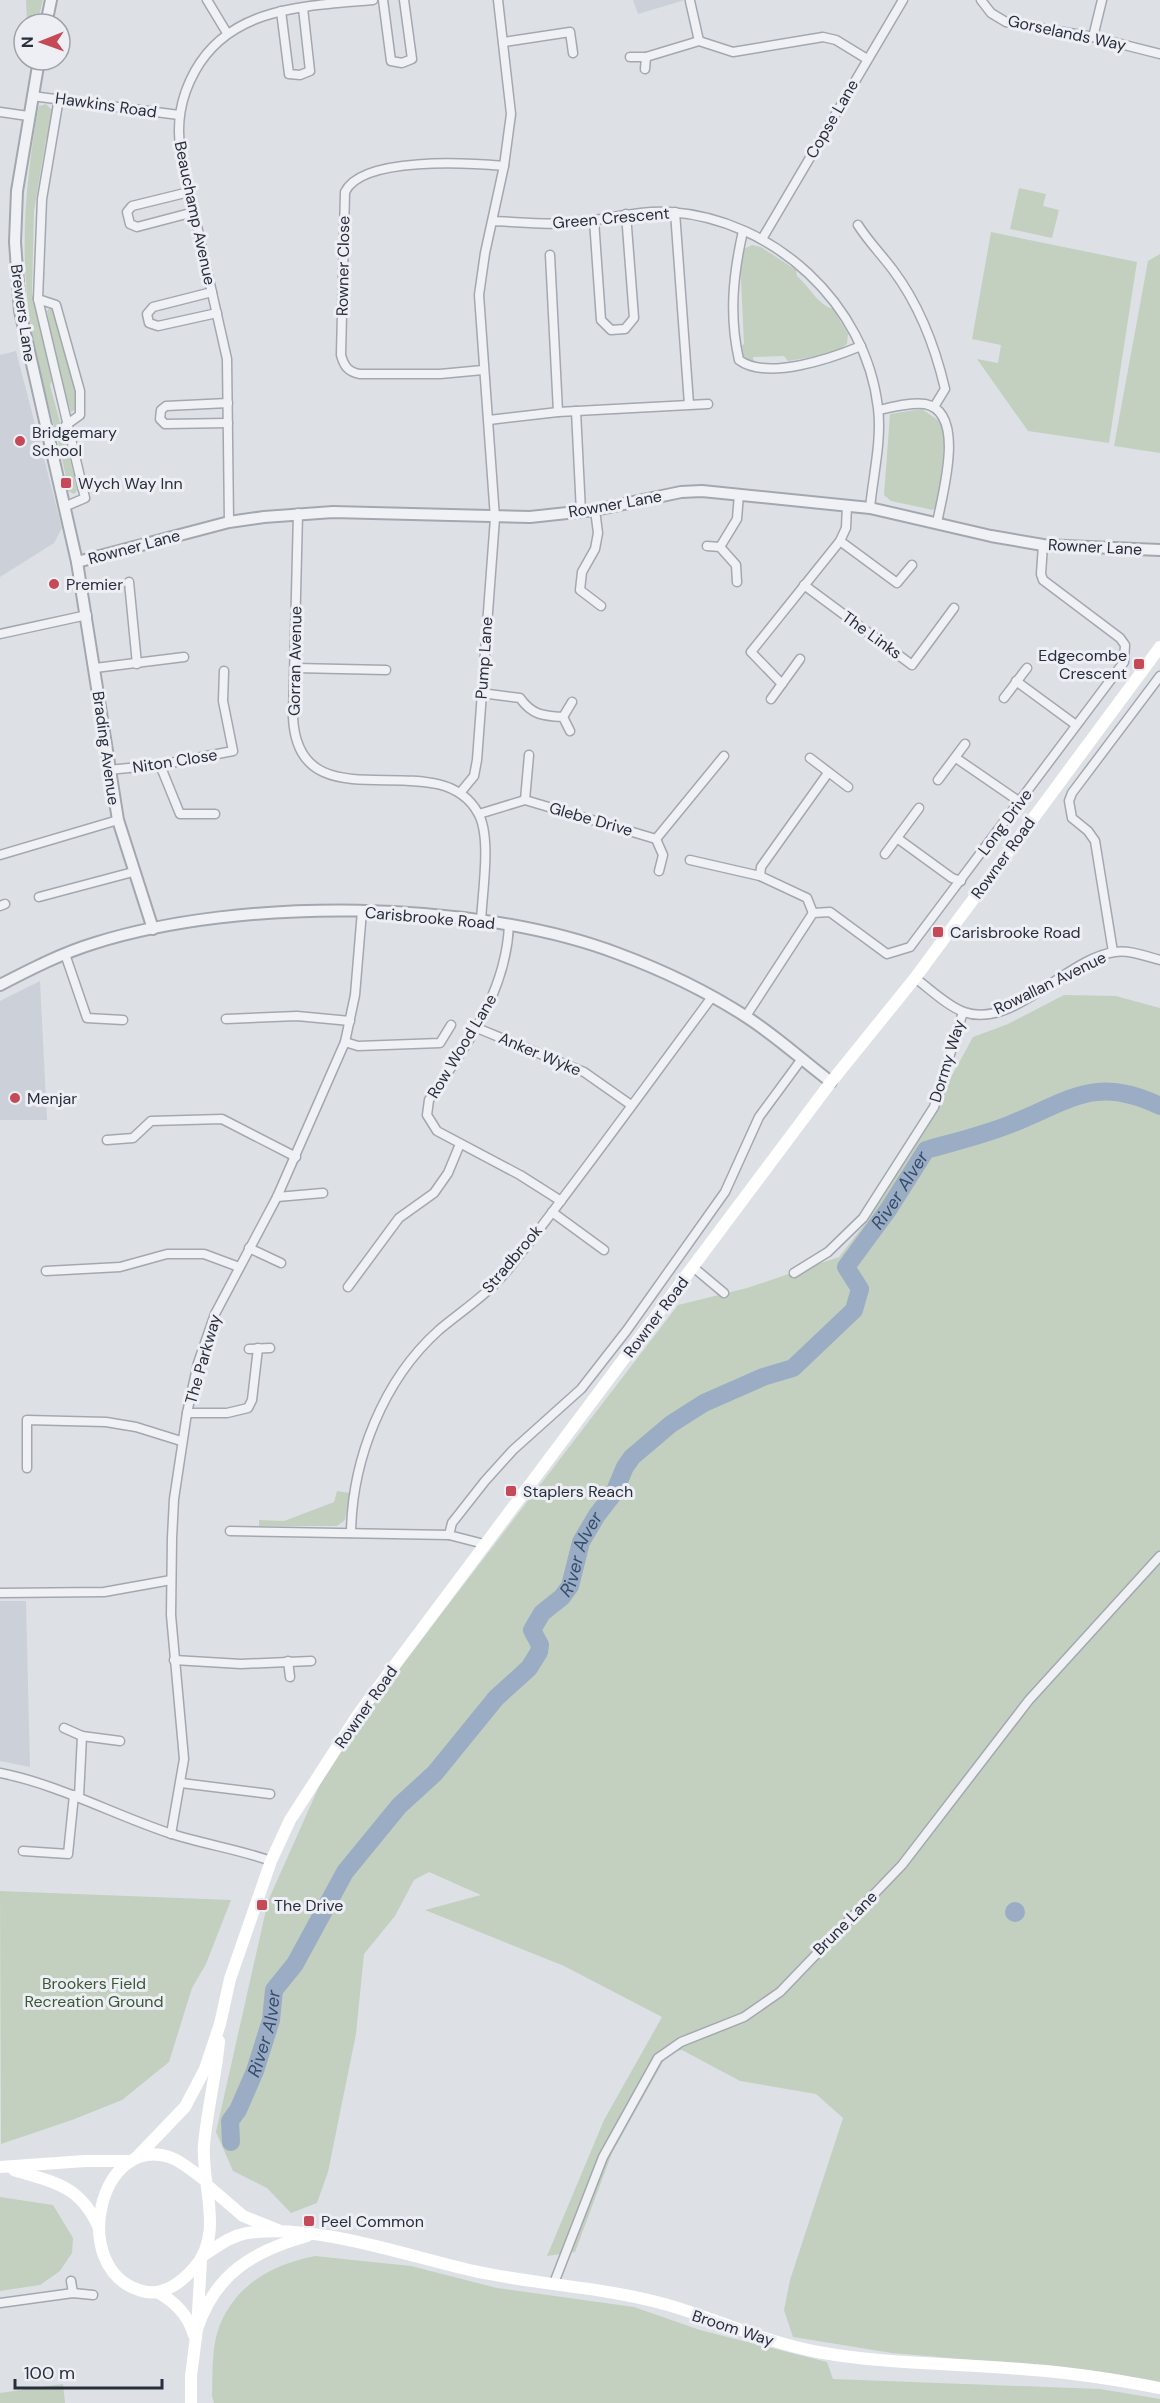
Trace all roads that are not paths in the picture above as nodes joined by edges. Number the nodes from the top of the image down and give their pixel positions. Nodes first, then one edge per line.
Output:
1 (207, 0) edge
2 (373, 0) edge
3 (383, 0) edge
4 (404, 0) edge
5 (498, 0) edge
6 (903, 0) edge
7 (981, 0) edge
8 (1102, 0) edge
9 (690, 1) edge
10 (329, 2) edge
11 (303, 8) junction
12 (281, 11) junction
13 (227, 33) junction
14 (1093, 37) junction
15 (699, 41) junction
16 (504, 42) junction
17 (573, 53) dead end
18 (1160, 54) edge
19 (630, 57) dead end
20 (646, 57) junction
21 (867, 58) junction
22 (645, 69) dead end
23 (37, 72) edge
24 (32, 96) junction
25 (59, 98) junction
26 (0, 112) edge
27 (179, 115) junction
28 (28, 116) junction
29 (504, 166) junction
30 (189, 192) junction
31 (194, 212) junction
32 (675, 212) junction
33 (626, 214) junction
34 (594, 220) junction
35 (493, 221) junction
36 (858, 225) dead end
37 (743, 231) junction
38 (762, 239) junction
39 (550, 255) dead end
40 (212, 292) junction
41 (38, 299) junction
42 (217, 313) junction
43 (861, 346) junction
44 (483, 370) junction
45 (228, 402) junction
46 (689, 404) junction
47 (708, 404) dead end
48 (934, 406) junction
49 (879, 410) junction
50 (576, 411) junction
51 (558, 412) junction
52 (489, 420) junction
53 (228, 423) junction
54 (66, 425) junction
55 (739, 494) junction
56 (847, 505) junction
57 (64, 507) junction
58 (870, 508) junction
59 (595, 510) junction
60 (581, 512) junction
61 (298, 513) junction
62 (495, 518) junction
63 (230, 522) junction
64 (938, 523) junction
65 (840, 541) junction
66 (1043, 545) junction
67 (707, 546) dead end
68 (720, 547) junction
69 (1158, 550) edge
70 (77, 562) junction
71 (912, 565) dead end
72 (129, 582) dead end
73 (737, 582) dead end
74 (804, 585) junction
75 (601, 606) dead end
76 (954, 608) dead end
77 (87, 615) junction
78 (0, 634) edge
79 (1160, 648) edge
80 (184, 657) dead end
81 (800, 659) dead end
82 (137, 664) junction
83 (95, 668) junction
84 (295, 668) junction
85 (1027, 668) dead end
86 (386, 670) dead end
87 (224, 672) dead end
88 (1160, 676) edge
89 (1016, 681) junction
90 (782, 684) junction
91 (481, 693) junction
92 (1004, 698) dead end
93 (771, 699) dead end
94 (572, 702) dead end
95 (563, 717) junction
96 (1076, 725) junction
97 (570, 731) dead end
98 (965, 744) dead end
99 (529, 755) dead end
100 (724, 756) dead end
101 (810, 758) dead end
102 (956, 758) junction
103 (160, 765) junction
104 (108, 770) junction
105 (828, 773) junction
106 (939, 780) dead end
107 (848, 788) dead end
108 (460, 793) junction
109 (525, 800) junction
110 (1020, 802) junction
111 (919, 808) dead end
112 (215, 814) dead end
113 (479, 814) junction
114 (118, 820) junction
115 (897, 838) junction
116 (656, 839) junction
117 (885, 854) dead end
118 (0, 855) edge
119 (690, 860) dead end
120 (659, 871) dead end
121 (134, 872) junction
122 (760, 876) junction
123 (961, 881) junction
124 (39, 897) dead end
125 (362, 911) junction
126 (813, 913) junction
127 (481, 922) junction
128 (509, 925) junction
129 (153, 929) junction
130 (1113, 952) junction
131 (65, 954) junction
132 (1160, 960) edge
133 (915, 978) junction
134 (0, 985) edge
135 (712, 997) junction
136 (963, 1012) junction
137 (746, 1016) junction
138 (226, 1019) dead end
139 (123, 1020) dead end
140 (350, 1021) junction
141 (451, 1025) dead end
142 (477, 1028) junction
143 (345, 1042) junction
144 (801, 1060) junction
145 (831, 1082) junction
146 (631, 1105) junction
147 (107, 1140) dead end
148 (460, 1144) junction
149 (296, 1157) junction
150 (323, 1193) dead end
151 (277, 1197) junction
152 (561, 1201) junction
153 (552, 1212) junction
154 (249, 1248) junction
155 (604, 1250) dead end
156 (281, 1263) dead end
157 (239, 1267) junction
158 (693, 1267) junction
159 (46, 1271) dead end
160 (794, 1273) dead end
161 (348, 1287) dead end
162 (724, 1293) dead end
163 (270, 1348) dead end
164 (187, 1413) junction
165 (182, 1441) junction
166 (27, 1468) dead end
167 (230, 1532) dead end
168 (351, 1533) junction
169 (449, 1535) junction
170 (484, 1544) junction
171 (1160, 1556) edge
172 (171, 1580) junction
173 (0, 1593) edge
174 (174, 1660) junction
175 (288, 1661) junction
176 (311, 1661) dead end
177 (290, 1677) dead end
178 (64, 1728) dead end
179 (82, 1736) junction
180 (120, 1741) dead end
181 (0, 1773) edge
182 (181, 1783) junction
183 (270, 1794) dead end
184 (77, 1796) junction
185 (171, 1834) junction
186 (23, 1851) dead end
187 (271, 1861) junction
188 (220, 2024) junction
189 (132, 2159) junction
190 (4, 2168) edge
191 (206, 2183) junction
192 (99, 2229) junction
193 (284, 2232) junction
194 (311, 2235) junction
195 (202, 2258) junction
196 (71, 2281) dead end
197 (554, 2283) junction
198 (73, 2293) junction
199 (159, 2293) junction
200 (93, 2295) dead end
201 (0, 2303) edge
202 (196, 2334) junction
203 (1160, 2388) edge
204 (191, 2403) edge

1 - 13 street
2 - 10 street, Beauchamp Avenue
3 - 4 street
5 - 16 street
6 - 21 street, Copse Lane
7 - 14 street, Gorselands Way
8 - 14 street
9 - 15 street
10 - 11 street, Beauchamp Avenue
11 - 12 street, Beauchamp Avenue
11 - 12 street
12 - 13 street, Beauchamp Avenue
13 - 27 street, Beauchamp Avenue
14 - 18 street, Gorselands Way
15 - 20 street
15 - 21 street
16 - 17 street
16 - 29 street
19 - 20 street
20 - 22 street
21 - 38 street, Copse Lane
23 - 24 street, Brewers Lane
24 - 25 street, Hawkins Road
24 - 28 street, Brewers Lane
25 - 27 street, Hawkins Road
25 - 41 street
26 - 28 street
27 - 30 street, Beauchamp Avenue
28 - 57 street, Brewers Lane
29 - 35 street
29 - 44 street, Rowner Close
30 - 31 street, Beauchamp Avenue
30 - 31 street
31 - 40 street, Beauchamp Avenue
32 - 33 street, Green Crescent
32 - 37 street, Green Crescent
32 - 46 street
33 - 34 street, Green Crescent
33 - 34 street
34 - 35 street, Green Crescent
35 - 44 street
36 - 48 street
37 - 38 street, Green Crescent
37 - 43 street
38 - 43 street, Green Crescent
39 - 51 street
40 - 42 street, Beauchamp Avenue
40 - 42 street
41 - 54 street
41 - 54 street
42 - 45 street, Beauchamp Avenue
43 - 49 street, Green Crescent
44 - 52 street
45 - 53 street, Beauchamp Avenue
45 - 53 street
46 - 47 street
46 - 50 street
48 - 49 street
48 - 64 street
49 - 58 street, Green Crescent
50 - 51 street
50 - 60 street
51 - 52 street
52 - 62 street
53 - 63 street, Beauchamp Avenue
54 - 57 street
55 - 56 street, Rowner Lane
55 - 59 street, Rowner Lane
55 - 68 street
56 - 58 street, Rowner Lane
56 - 65 street
57 - 70 street, Brewers Lane
58 - 64 street, Rowner Lane
59 - 60 street, Rowner Lane
59 - 75 street
60 - 62 street, Rowner Lane
61 - 62 street, Rowner Lane
61 - 63 street, Rowner Lane
61 - 84 street, Gorran Avenue
62 - 91 street, Pump Lane
63 - 70 street, Rowner Lane
64 - 66 street, Rowner Lane
65 - 71 street
65 - 74 street
66 - 69 street, Rowner Lane
66 - 96 street, Long Drive
67 - 68 street
68 - 73 street
70 - 77 street, Brading Avenue
72 - 82 street
74 - 76 street, The Links
74 - 90 street
77 - 78 street
77 - 83 street, Brading Avenue
79 - 133 main road, Rowner Road
80 - 82 street
81 - 90 street
82 - 83 street
83 - 104 street, Brading Avenue
84 - 86 street
84 - 108 street, Gorran Avenue
85 - 89 street
87 - 103 street, Niton Close
88 - 130 street
89 - 92 street
89 - 96 street
90 - 93 street
91 - 95 street
91 - 108 street, Pump Lane
94 - 95 street
95 - 97 street
96 - 110 street, Long Drive
98 - 102 street
99 - 109 street
100 - 116 street
101 - 105 street
102 - 106 street
102 - 110 street
103 - 104 street, Niton Close
103 - 112 street
104 - 114 street, Brading Avenue
105 - 107 street
105 - 122 street
108 - 113 street, Gorran Avenue
109 - 113 street
109 - 116 street, Glebe Drive
110 - 123 street, Long Drive
111 - 115 street
113 - 127 street
114 - 118 street
114 - 121 street, Brading Avenue
115 - 117 street
115 - 123 street
116 - 120 street
119 - 122 street
121 - 124 street
121 - 129 street, Brading Avenue
122 - 126 street
123 - 126 street, Long Drive
125 - 127 street, Carisbrooke Road
125 - 129 street, Carisbrooke Road
125 - 140 street, The Parkway
126 - 137 street
127 - 128 street, Carisbrooke Road
128 - 135 street, Carisbrooke Road
128 - 142 street, Row Wood Lane
129 - 131 street, Carisbrooke Road
130 - 132 street, Rowallan Avenue
130 - 136 street, Rowallan Avenue
131 - 134 street, Carisbrooke Road
131 - 139 street
133 - 136 street
133 - 145 main road, Rowner Road
135 - 137 street, Carisbrooke Road
135 - 146 street, Stradbrook
136 - 160 street, Dormy Way
137 - 144 street, Carisbrooke Road
138 - 140 street
140 - 143 street, The Parkway
141 - 143 street
142 - 146 street, Anker Wyke
142 - 148 street, Row Wood Lane
143 - 149 street, The Parkway
144 - 145 street, Carisbrooke Road
144 - 169 street
145 - 158 main road, Rowner Road
146 - 152 street, Stradbrook
147 - 149 street
148 - 152 street, Row Wood Lane
148 - 161 street
149 - 151 street, The Parkway
150 - 151 street
151 - 154 street, The Parkway
152 - 153 street, Stradbrook
153 - 155 street
153 - 168 street, Stradbrook
154 - 156 street
154 - 157 street, The Parkway
157 - 159 street
157 - 164 street, The Parkway
158 - 162 street
158 - 170 main road, Rowner Road
163 - 164 street
164 - 165 street, The Parkway
165 - 166 street
165 - 172 street, The Parkway
167 - 168 street
168 - 169 street
169 - 170 street
170 - 187 main road, Rowner Road
171 - 197 street, Brune Lane
172 - 173 street
172 - 174 street, The Parkway
174 - 175 street
174 - 182 street, The Parkway
175 - 176 street
175 - 177 street
178 - 179 street
179 - 180 street
179 - 184 street
181 - 184 street
182 - 183 street
182 - 185 street, The Parkway
184 - 185 street
184 - 186 street
185 - 187 street
187 - 188 main road, Rowner Road
188 - 189 main road, Rowner Road
188 - 191 main road, Rowner Road
189 - 190 main road
189 - 191 main road
189 - 192 main road
190 - 192 main road
191 - 193 main road, Broom Way
191 - 195 main road
192 - 199 main road
193 - 194 main road, Broom Way
193 - 195 main road, Broom Way
194 - 197 main road, Broom Way
194 - 202 main road
195 - 199 main road
195 - 202 main road
196 - 198 street
197 - 203 main road, Broom Way
198 - 200 street
198 - 201 street
199 - 202 main road
202 - 204 main road

